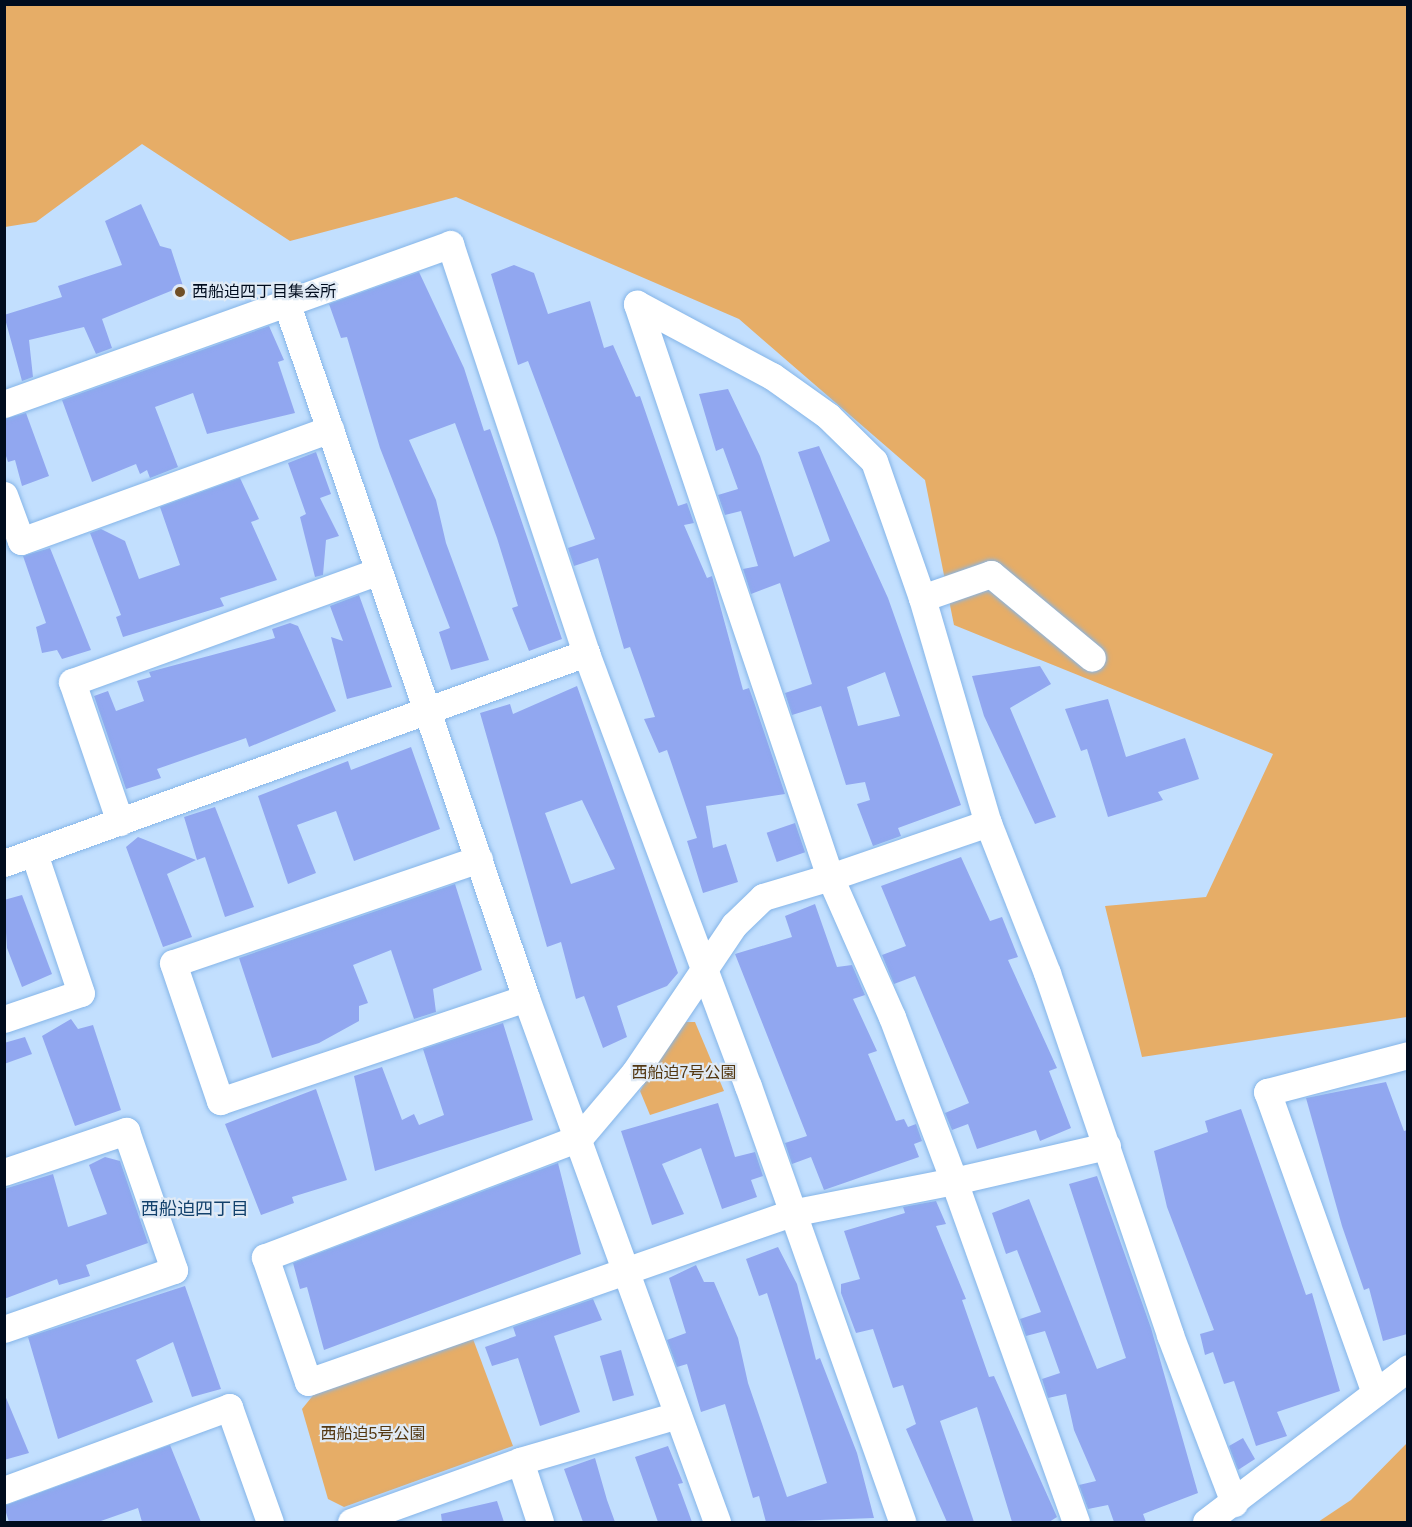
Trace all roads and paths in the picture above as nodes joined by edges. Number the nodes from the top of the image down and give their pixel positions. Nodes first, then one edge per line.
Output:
1 (287, 305) junction
2 (4, 404) edge
3 (330, 429) junction
4 (4, 495) edge
5 (379, 571) junction
6 (922, 598) junction
7 (586, 653) junction
8 (1092, 658) dead end
9 (428, 711) junction
10 (120, 822) junction
11 (988, 823) junction
12 (34, 853) junction
13 (479, 859) junction
14 (4, 863) edge
15 (830, 877) junction
16 (705, 975) junction
17 (526, 998) junction
18 (4, 1019) edge
19 (1407, 1055) edge
20 (579, 1138) junction
21 (1107, 1146) junction
22 (4, 1172) edge
23 (954, 1181) junction
24 (791, 1213) junction
25 (628, 1268) junction
26 (4, 1329) edge
27 (1407, 1368) edge
28 (1375, 1394) junction
29 (677, 1415) junction
30 (520, 1461) junction
31 (4, 1490) edge
32 (1234, 1503) junction
33 (270, 1522) edge
34 (356, 1522) edge
35 (540, 1522) edge
36 (717, 1522) edge
37 (902, 1522) edge
38 (1076, 1522) edge
39 (1206, 1522) edge

1 - 2 street
1 - 3 street
1 - 7 street
3 - 4 street
3 - 5 street
5 - 9 street
5 - 10 street
6 - 8 street
6 - 11 street
6 - 15 street
7 - 9 street
7 - 16 street
9 - 10 street
9 - 13 street
10 - 12 street
11 - 15 street
11 - 21 street
12 - 14 street
12 - 18 street
13 - 17 street
13 - 17 street
15 - 16 street
15 - 23 street
16 - 20 street
16 - 24 street
17 - 20 street
19 - 28 street
20 - 25 street
20 - 25 street
21 - 23 street
21 - 32 street
22 - 26 street
23 - 24 street
23 - 38 street
24 - 25 street
24 - 37 street
25 - 29 street
27 - 28 street
28 - 32 street
29 - 30 street
29 - 36 street
30 - 34 street
30 - 35 street
31 - 33 street
32 - 39 street

